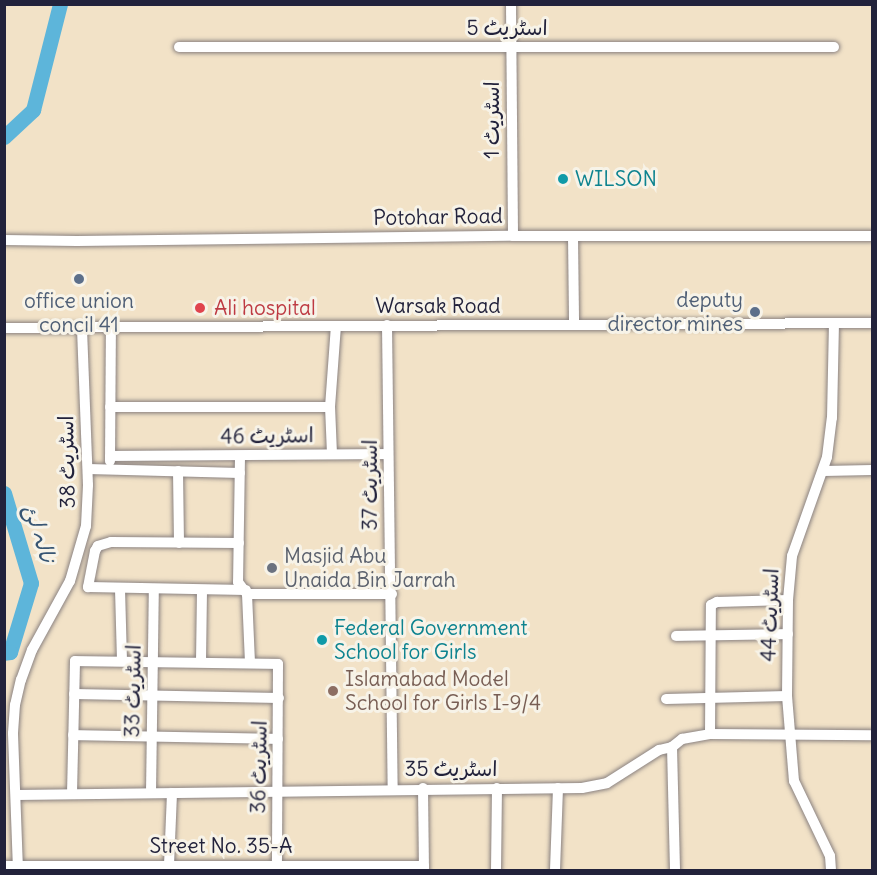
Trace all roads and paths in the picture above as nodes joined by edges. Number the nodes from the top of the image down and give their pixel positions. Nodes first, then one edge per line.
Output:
1 (511, 4) edge
2 (179, 46) dead end
3 (834, 46) dead end
4 (511, 48) junction
5 (513, 236) junction
6 (573, 236) junction
7 (873, 236) edge
8 (4, 240) edge
9 (834, 323) junction
10 (873, 323) edge
11 (574, 324) junction
12 (387, 325) junction
13 (336, 326) junction
14 (82, 327) junction
15 (111, 327) junction
16 (4, 328) edge
17 (330, 406) junction
18 (110, 407) junction
19 (332, 454) junction
20 (388, 454) junction
21 (111, 456) junction
22 (240, 457) junction
23 (88, 469) junction
24 (110, 470) junction
25 (873, 470) edge
26 (178, 471) junction
27 (824, 471) junction
28 (240, 473) junction
29 (179, 543) junction
30 (239, 543) junction
31 (120, 589) junction
32 (154, 589) junction
33 (202, 590) junction
34 (247, 592) junction
35 (392, 594) junction
36 (788, 600) junction
37 (788, 634) junction
38 (676, 636) dead end
39 (711, 636) junction
40 (122, 661) junction
41 (153, 661) junction
42 (201, 662) junction
43 (250, 663) junction
44 (74, 694) junction
45 (153, 696) junction
46 (788, 696) junction
47 (712, 697) junction
48 (279, 698) junction
49 (666, 699) dead end
50 (710, 734) junction
51 (73, 735) junction
52 (790, 735) junction
53 (873, 735) edge
54 (152, 737) junction
55 (278, 739) junction
56 (672, 747) junction
57 (423, 788) junction
58 (497, 788) junction
59 (558, 788) junction
60 (393, 789) junction
61 (278, 791) junction
62 (152, 793) junction
63 (172, 793) junction
64 (72, 794) junction
65 (16, 795) junction
66 (169, 865) junction
67 (4, 866) edge
68 (277, 868) edge
69 (424, 868) edge
70 (18, 869) edge
71 (496, 870) edge
72 (555, 870) edge
73 (675, 870) edge
74 (831, 870) edge

1 - 4 street, اسٹریٹ 1
2 - 4 street, اسٹریٹ 5
3 - 4 street, اسٹریٹ 5
4 - 5 street, اسٹریٹ 1
5 - 6 street, Potohar Road
5 - 8 street, Potohar Road
6 - 7 street, Potohar Road
6 - 11 street
9 - 10 street, Warsak Road
9 - 11 street, Warsak Road
9 - 27 street, اسٹریٹ 44
11 - 12 street, Warsak Road
12 - 13 street, Warsak Road
12 - 20 street, اسٹریٹ 37
13 - 15 street, Warsak Road
13 - 17 street, اسٹریٹ 46
14 - 15 street, Warsak Road
14 - 16 street, Warsak Road
14 - 23 street, اسٹریٹ 38
15 - 18 street
17 - 18 street
17 - 19 street, اسٹریٹ 46
18 - 21 street
19 - 20 street
19 - 22 street, اسٹریٹ 46
20 - 35 street, اسٹریٹ 37
21 - 22 street, اسٹریٹ 46
21 - 24 street
22 - 28 street
23 - 24 street
23 - 65 street, اسٹریٹ 38
24 - 26 street
25 - 27 street
26 - 28 street
26 - 29 street
27 - 36 street, اسٹریٹ 44
28 - 30 street
29 - 30 street
29 - 31 street
30 - 34 street
31 - 32 street
31 - 40 street
32 - 33 street
32 - 41 street, اسٹریٹ 33
33 - 34 street
33 - 42 street
34 - 35 street
34 - 43 street
35 - 60 street, اسٹریٹ 37
36 - 37 street, اسٹریٹ 44
36 - 39 street
37 - 39 street
37 - 46 street, اسٹریٹ 44
38 - 39 street
39 - 47 street
40 - 41 street
40 - 44 street
41 - 42 street
41 - 45 street, اسٹریٹ 33
42 - 43 street
43 - 48 street, اسٹریٹ 36
44 - 45 street
44 - 51 street
45 - 48 street
45 - 54 street, اسٹریٹ 33
46 - 47 street
46 - 52 street, اسٹریٹ 44
47 - 49 street
47 - 50 street
48 - 55 street, اسٹریٹ 36
50 - 52 street, اسٹریٹ 35
50 - 56 street, اسٹریٹ 35
51 - 54 street
51 - 64 street
52 - 53 street, اسٹریٹ 35
52 - 74 street, اسٹریٹ 44
54 - 55 street
54 - 62 street, اسٹریٹ 33
55 - 61 street, اسٹریٹ 36
56 - 59 street, اسٹریٹ 35
56 - 73 street
57 - 58 street, اسٹریٹ 35
57 - 60 street, اسٹریٹ 35
57 - 69 street
58 - 59 street, اسٹریٹ 35
58 - 71 street
59 - 72 street
60 - 61 street, اسٹریٹ 35
61 - 63 street, اسٹریٹ 35
61 - 68 street, اسٹریٹ 36
62 - 63 street, اسٹریٹ 35
62 - 64 street, اسٹریٹ 35
63 - 66 street
64 - 65 street, اسٹریٹ 35
65 - 70 street, اسٹریٹ 38
66 - 68 street, Street No. 35-A
66 - 70 street, Street No. 35-A
67 - 70 street, Street No. 35-A
68 - 69 street, Street No. 35-A

